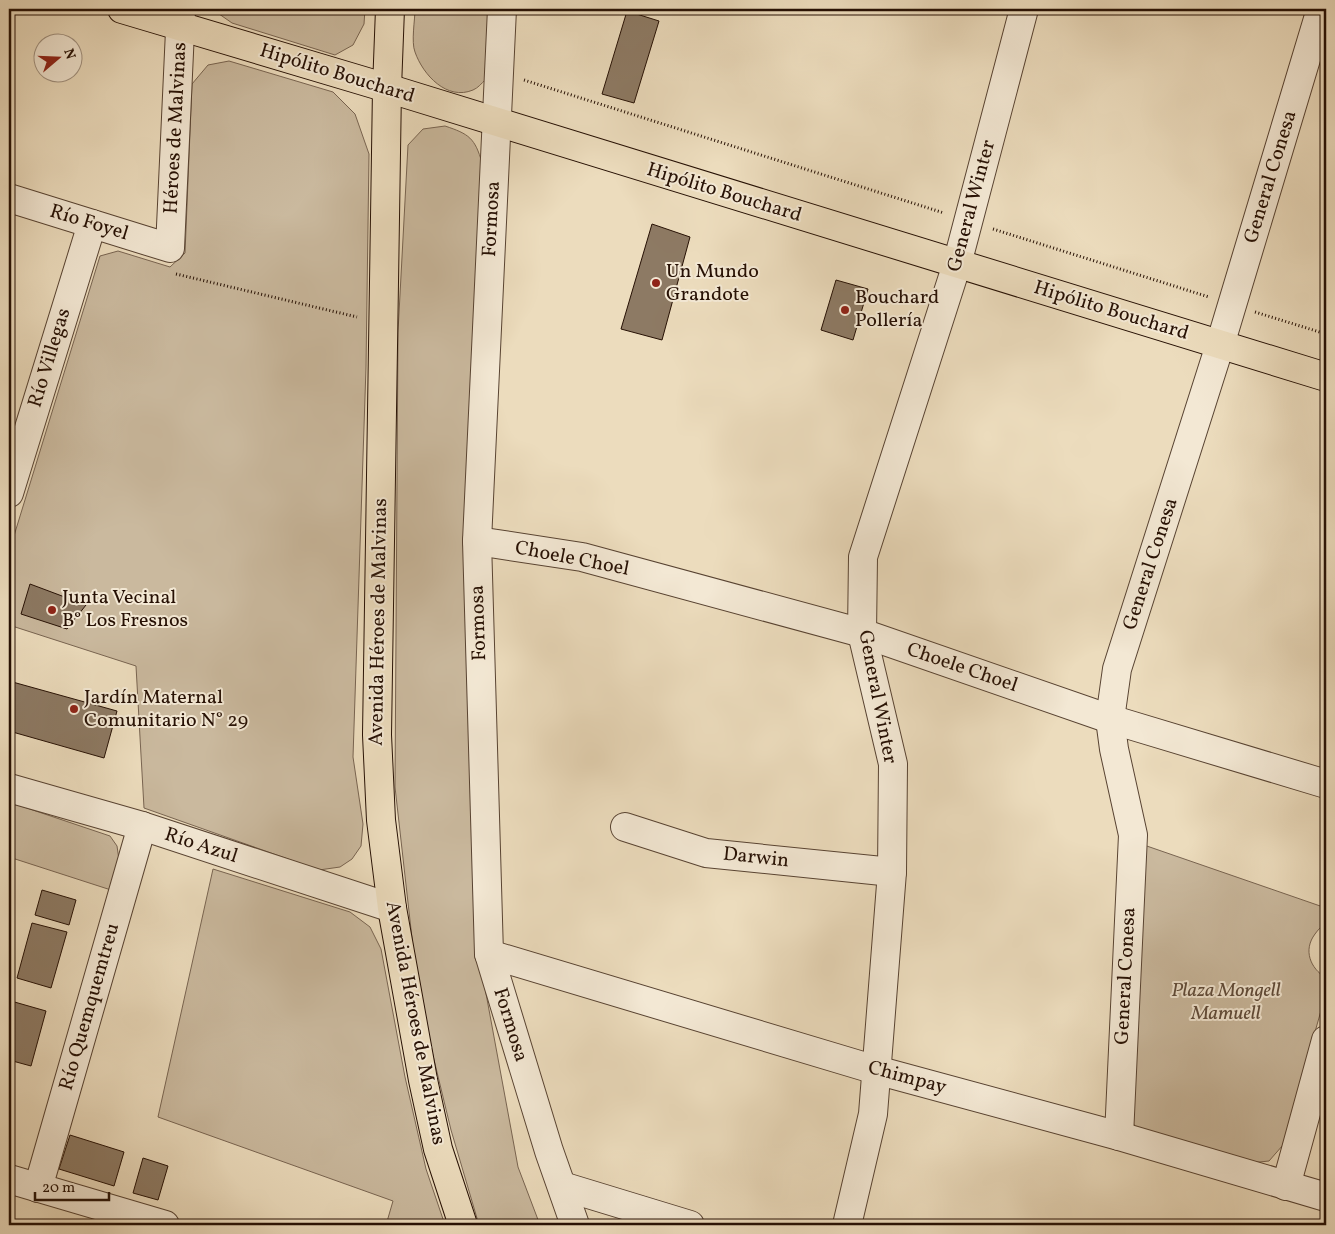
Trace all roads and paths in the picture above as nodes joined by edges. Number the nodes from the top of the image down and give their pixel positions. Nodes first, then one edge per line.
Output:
1 (122, 9) edge
2 (390, 9) edge
3 (502, 9) edge
4 (1024, 9) edge
5 (1322, 9) edge
6 (181, 18) edge
7 (499, 72) junction
8 (387, 88) junction
9 (496, 122) junction
10 (9, 198) edge
11 (968, 221) junction
12 (92, 224) junction
13 (170, 248) junction
14 (957, 264) junction
15 (1232, 304) junction
16 (383, 323) junction
17 (1326, 334) edge
18 (1220, 345) junction
19 (1326, 377) edge
20 (9, 493) edge
21 (477, 542) junction
22 (862, 633) junction
23 (1110, 719) junction
24 (1326, 784) edge
25 (9, 788) edge
26 (142, 826) junction
27 (625, 827) dead end
28 (892, 872) junction
29 (392, 908) junction
30 (488, 954) junction
31 (1326, 1040) edge
32 (876, 1070) junction
33 (1119, 1136) junction
34 (9, 1179) edge
35 (562, 1186) junction
36 (1286, 1186) junction
37 (38, 1188) junction
38 (1326, 1197) edge
39 (165, 1225) edge
40 (463, 1225) edge
41 (575, 1225) edge
42 (690, 1225) edge
43 (847, 1225) edge

1 - 6 main road, Hipólito Bouchard
2 - 8 main road, Avenida Héroes de Malvinas
3 - 7 street, Formosa
4 - 11 street, General Winter
5 - 15 street, General Conesa
6 - 8 main road, Hipólito Bouchard
6 - 13 street, Héroes de Malvinas
7 - 9 street, Formosa
7 - 11 path
8 - 9 main road, Hipólito Bouchard
8 - 16 main road, Avenida Héroes de Malvinas
9 - 14 main road, Hipólito Bouchard
9 - 21 street, Formosa
10 - 12 street, Río Foyel
11 - 14 street, General Winter
11 - 15 path
12 - 13 street, Río Foyel
12 - 20 street, Río Villegas
13 - 16 path
14 - 18 main road, Hipólito Bouchard
14 - 22 street, General Winter
15 - 17 path
15 - 18 street, General Conesa
16 - 29 main road, Avenida Héroes de Malvinas
18 - 19 main road, Hipólito Bouchard
18 - 23 street, General Conesa
21 - 22 street, Choele Choel
21 - 30 street, Formosa
22 - 23 street, Choele Choel
22 - 28 street, General Winter
23 - 24 street, Choele Choel
23 - 33 street, General Conesa
25 - 26 street, Río Azul
26 - 29 street, Río Azul
26 - 37 street, Río Quemquemtreu
27 - 28 street, Darwin
28 - 32 street, General Winter
29 - 40 main road, Avenida Héroes de Malvinas
30 - 32 street, Chimpay
30 - 35 street, Formosa
31 - 36 street
32 - 33 street, Chimpay
32 - 43 street, General Winter
33 - 36 street, Chimpay
34 - 37 street
35 - 41 street, Formosa
35 - 42 street
36 - 38 street, Chimpay
37 - 39 street

